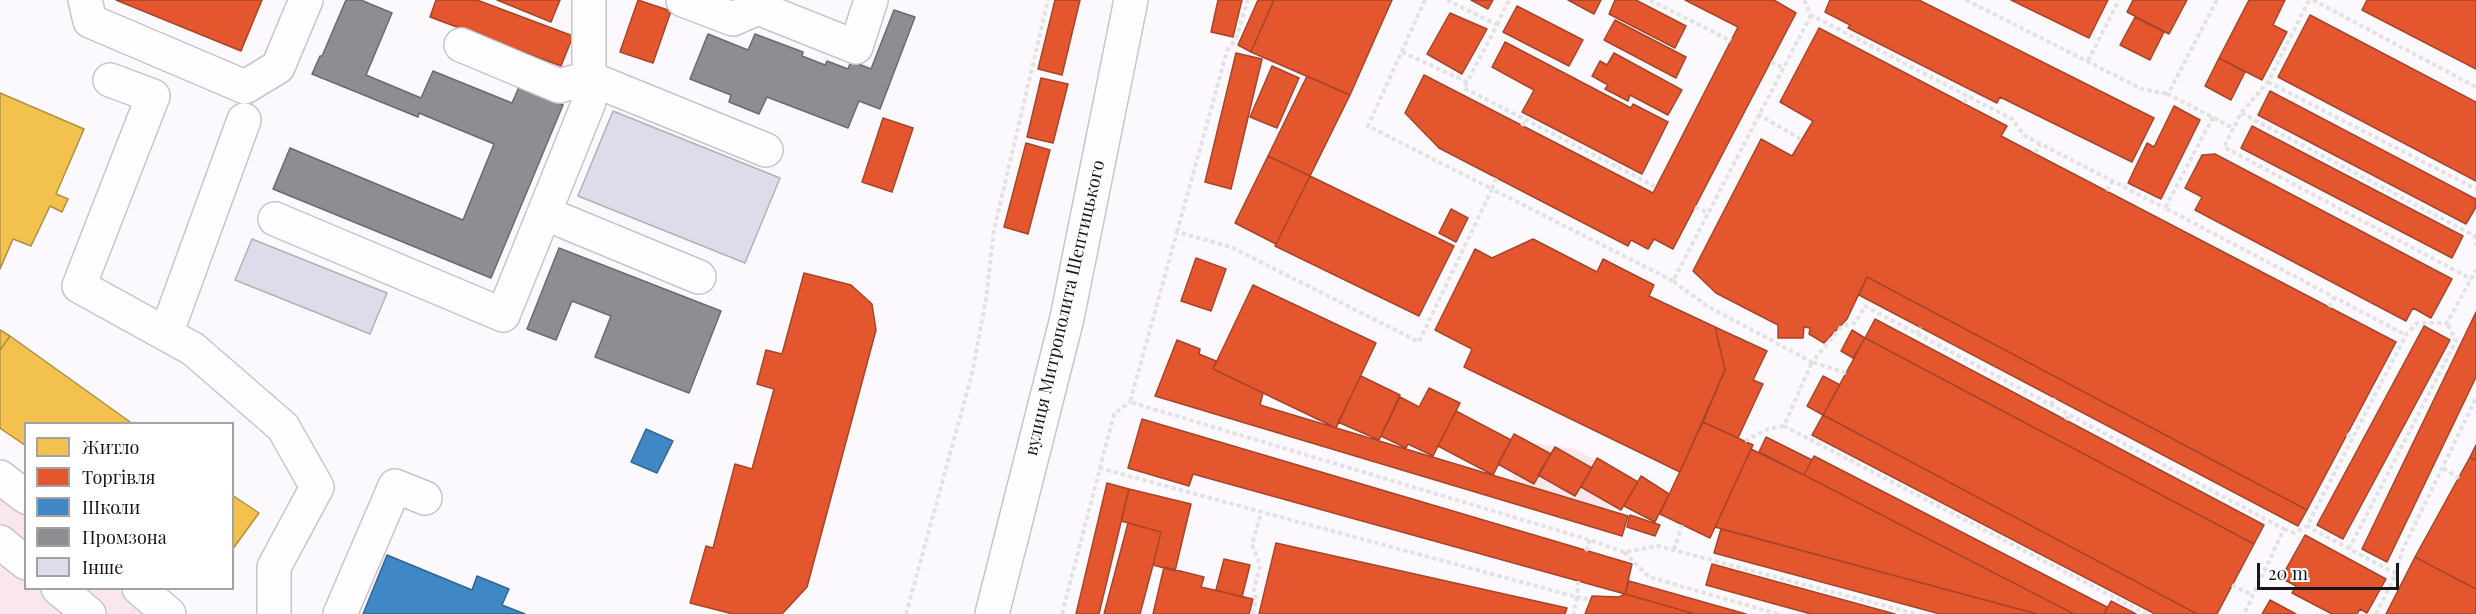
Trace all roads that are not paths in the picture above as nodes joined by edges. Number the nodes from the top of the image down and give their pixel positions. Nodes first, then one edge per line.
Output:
1 (85, 0) edge
2 (306, 0) edge
3 (589, 0) edge
4 (682, 0) edge
5 (871, 0) edge
6 (1131, 0) edge
7 (461, 45) dead end
8 (589, 78) junction
9 (110, 80) dead end
10 (244, 120) dead end
11 (766, 150) dead end
12 (544, 213) junction
13 (275, 219) dead end
14 (699, 277) dead end
15 (166, 334) junction
16 (0, 477) edge
17 (24, 495) edge
18 (425, 498) dead end
19 (0, 542) edge
20 (24, 561) edge
21 (60, 590) edge
22 (141, 590) edge
23 (89, 614) edge
24 (169, 614) edge
25 (274, 614) edge
26 (340, 614) edge
27 (992, 614) edge

1 - 2 street
3 - 8 street
4 - 5 street
6 - 27 street, вулиця Митрополита Шептицького
7 - 8 street
8 - 11 street
8 - 12 street
9 - 15 street
10 - 15 street
12 - 13 street
12 - 14 street
15 - 25 street
16 - 17 street
18 - 26 street
19 - 20 street
21 - 23 street
22 - 24 street

